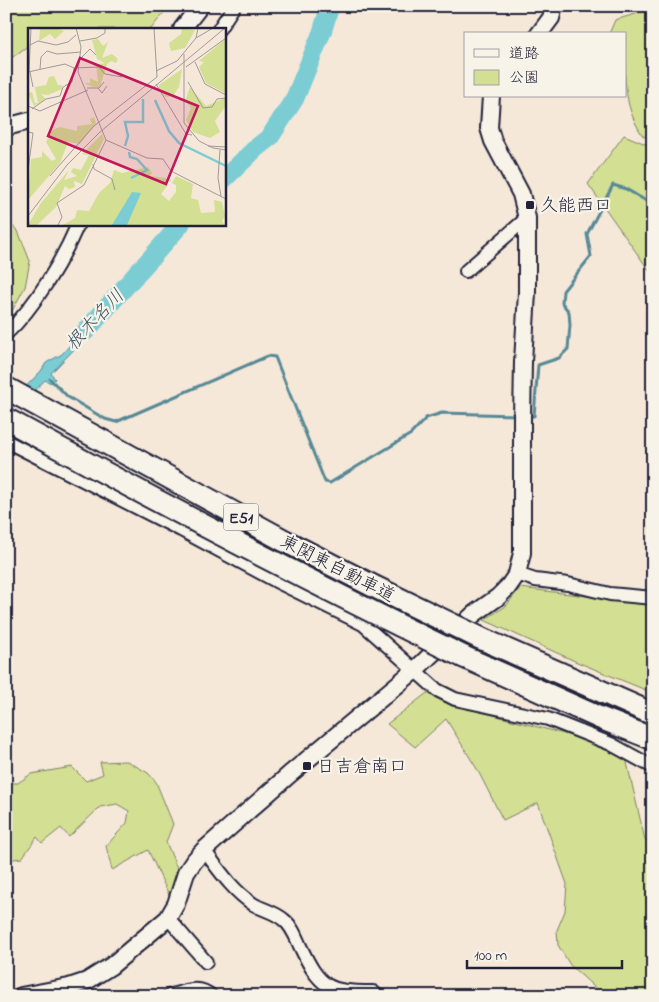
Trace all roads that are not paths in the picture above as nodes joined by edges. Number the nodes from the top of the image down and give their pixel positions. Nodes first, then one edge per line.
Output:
1 (200, 6) edge
2 (234, 6) edge
3 (554, 6) edge
4 (183, 28) edge
5 (220, 28) edge
6 (540, 32) edge
7 (491, 98) edge
8 (28, 122) edge
9 (6, 127) edge
10 (527, 218) junction
11 (78, 225) edge
12 (466, 271) dead end
13 (6, 334) edge
14 (6, 388) edge
15 (6, 419) edge
16 (6, 441) edge
17 (517, 574) junction
18 (653, 598) edge
19 (415, 670) junction
20 (653, 714) edge
21 (653, 739) edge
22 (653, 767) edge
23 (204, 850) junction
24 (168, 918) junction
25 (206, 962) dead end
26 (72, 991) edge
27 (21, 996) edge
28 (169, 996) edge
29 (211, 996) edge
30 (377, 996) edge

1 - 4 street
2 - 5 street
3 - 6 street
7 - 10 street
8 - 9 street
10 - 12 street
10 - 17 street
11 - 13 street
14 - 20 highway, 東関東自動車道 / E51, bridge
15 - 21 highway, 東関東自動車道 / E51, bridge
16 - 19 street
17 - 18 street
17 - 19 street
19 - 22 street
19 - 23 street
23 - 24 street
23 - 30 street
24 - 25 street
24 - 26 street
26 - 27 street
28 - 29 street

